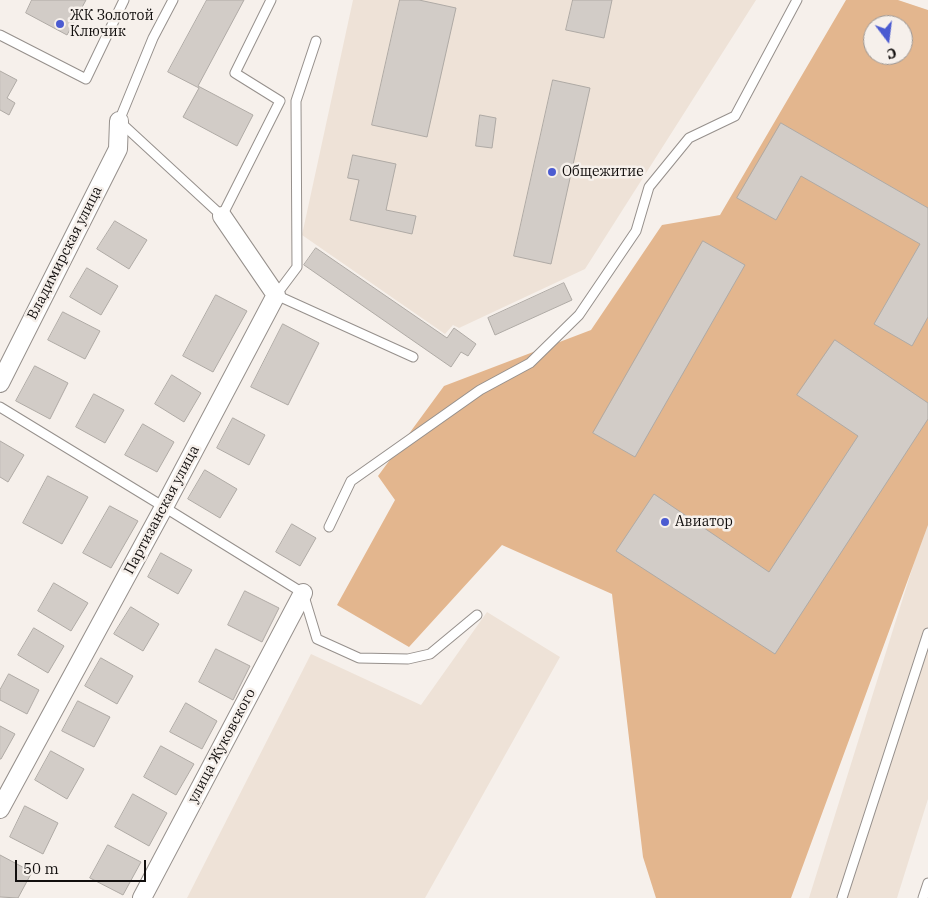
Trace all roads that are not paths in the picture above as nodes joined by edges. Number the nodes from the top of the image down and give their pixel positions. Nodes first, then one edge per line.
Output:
1 (124, 0) edge
2 (173, 0) edge
3 (271, 0) edge
4 (797, 0) edge
5 (0, 35) edge
6 (316, 41) dead end
7 (119, 121) junction
8 (222, 216) junction
9 (276, 295) junction
10 (413, 358) dead end
11 (0, 383) edge
12 (0, 408) edge
13 (164, 507) junction
14 (329, 526) dead end
15 (303, 593) junction
16 (477, 615) dead end
17 (928, 633) edge
18 (0, 809) edge
19 (928, 883) edge
20 (142, 898) edge
21 (842, 898) edge
22 (923, 898) edge

1 - 5 lane
2 - 7 lane
3 - 8 lane
4 - 14 lane
6 - 9 lane
7 - 8 lane
7 - 11 street, Владимирская улица
8 - 9 street
9 - 10 lane
9 - 13 street, Партизанская улица
12 - 13 lane
13 - 15 lane
13 - 18 street, Партизанская улица
15 - 16 lane
15 - 20 street, улица Жуковского
17 - 21 lane
19 - 22 lane

